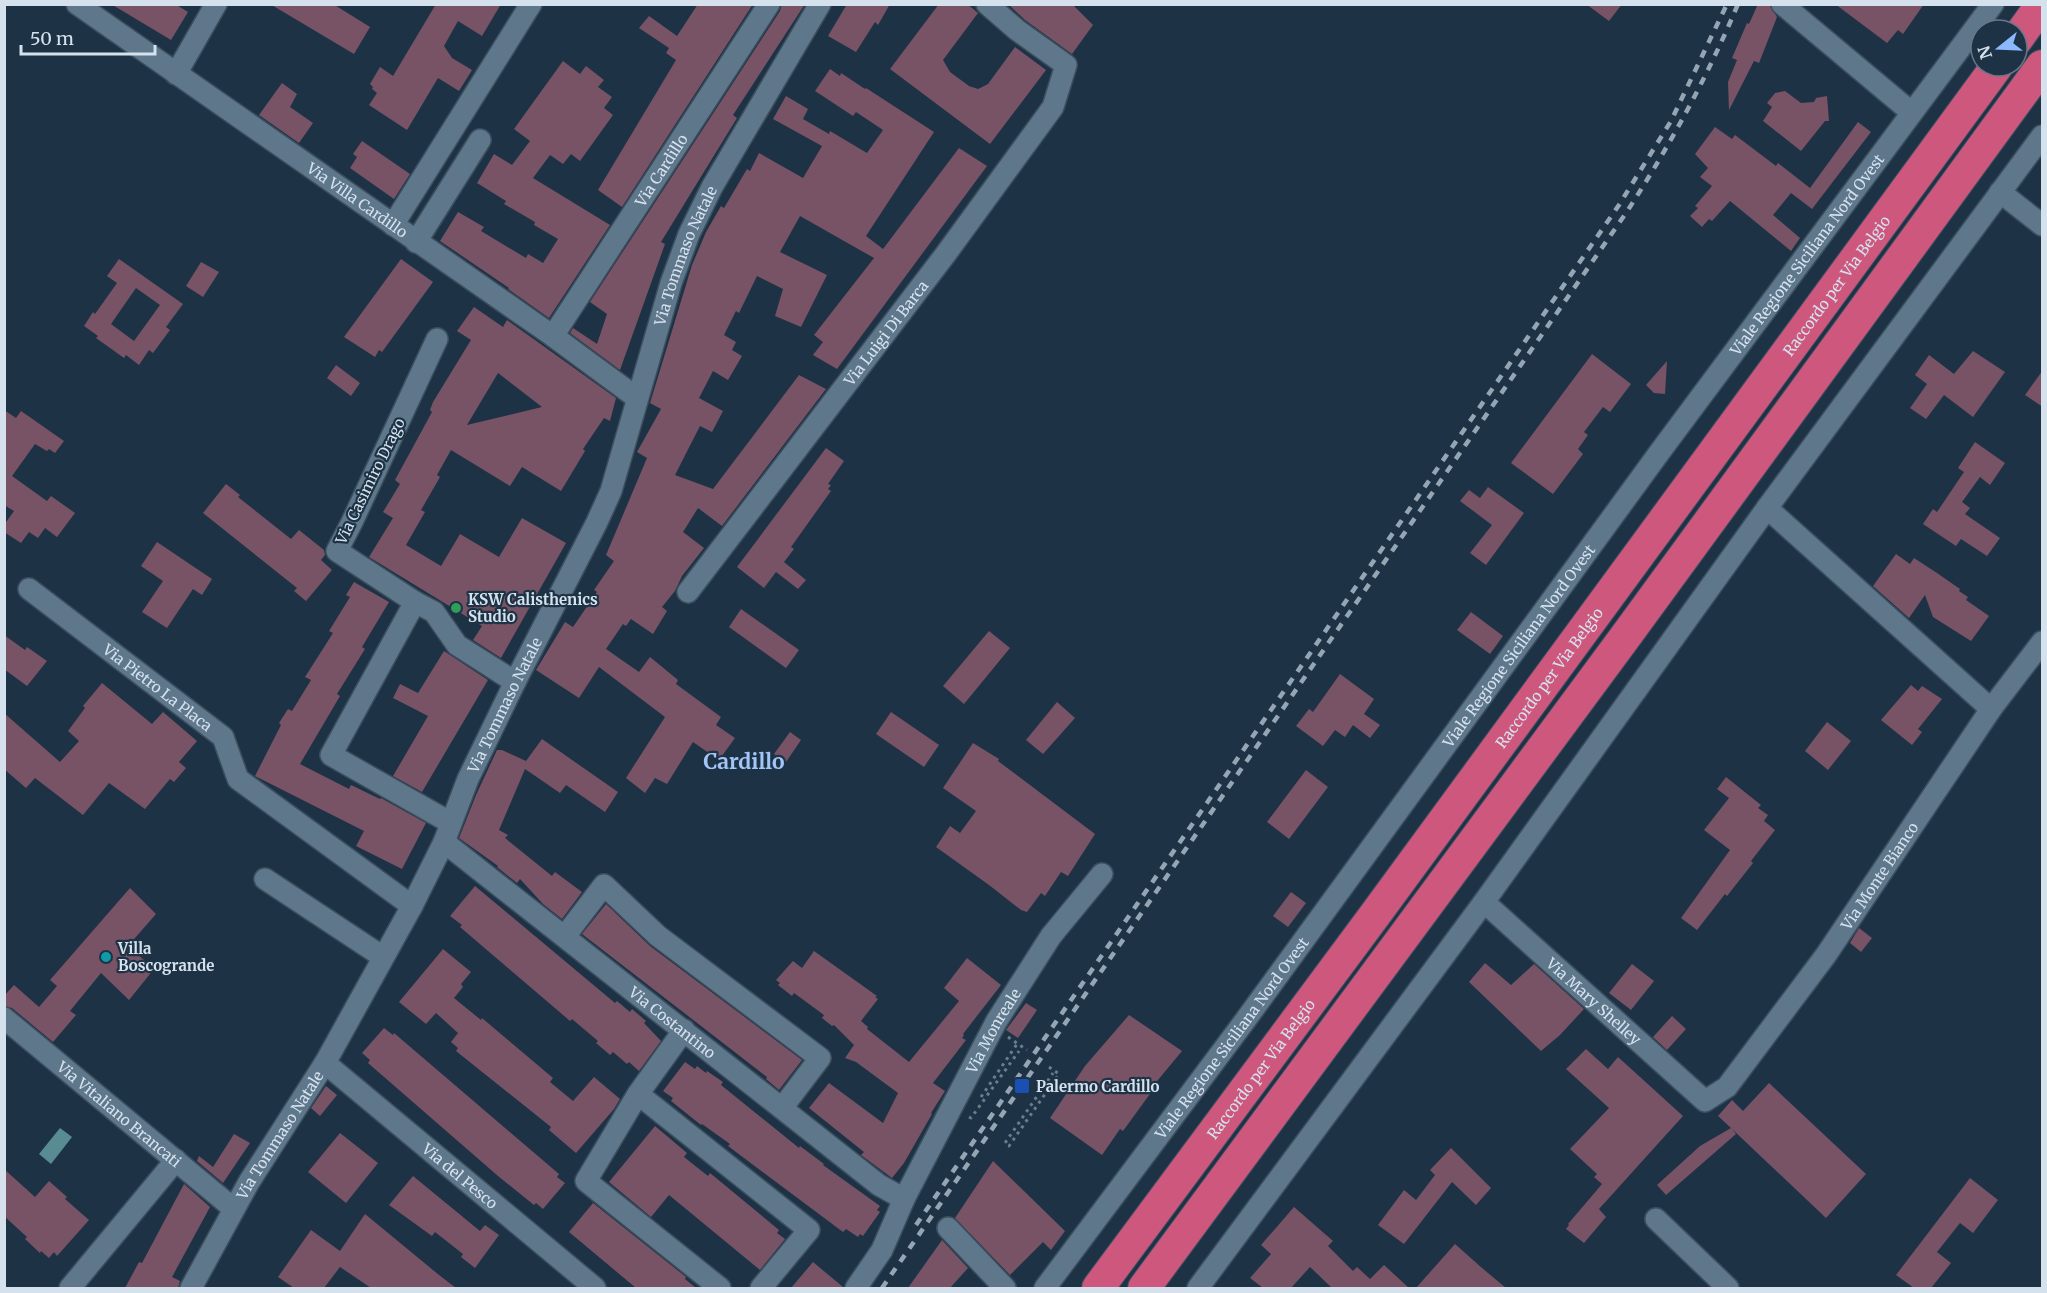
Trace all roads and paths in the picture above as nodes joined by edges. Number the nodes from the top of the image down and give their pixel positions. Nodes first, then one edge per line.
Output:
1 (77, 4) edge
2 (216, 4) edge
3 (531, 4) edge
4 (769, 4) edge
5 (820, 4) edge
6 (987, 4) edge
7 (1782, 4) edge
8 (1992, 4) edge
9 (2028, 4) edge
10 (2042, 4) edge
11 (2019, 18) edge
12 (2029, 22) edge
13 (2043, 66) edge
14 (176, 74) junction
15 (1980, 78) edge
16 (1988, 78) edge
17 (2043, 93) edge
18 (1911, 112) junction
19 (2043, 136) edge
20 (480, 140) dead end
21 (1930, 158) junction
22 (1955, 186) junction
23 (2000, 192) junction
24 (393, 225) junction
25 (2043, 225) edge
26 (416, 242) junction
27 (553, 336) junction
28 (437, 339) dead end
29 (637, 398) junction
30 (1767, 508) junction
31 (29, 589) dead end
32 (688, 592) dead end
33 (415, 602) junction
34 (2043, 642) edge
35 (515, 682) junction
36 (1991, 709) junction
37 (448, 832) junction
38 (1102, 874) dead end
39 (265, 879) dead end
40 (1484, 903) junction
41 (411, 906) junction
42 (565, 936) junction
43 (383, 957) junction
44 (4, 1018) edge
45 (684, 1030) junction
46 (1017, 1044) dead end
47 (1019, 1051) dead end
48 (324, 1063) junction
49 (1048, 1067) dead end
50 (1053, 1073) dead end
51 (638, 1094) junction
52 (1705, 1101) joint
53 (782, 1108) junction
54 (176, 1160) junction
55 (904, 1199) junction
56 (234, 1209) junction
57 (1656, 1219) dead end
58 (948, 1228) dead end
59 (70, 1288) edge
60 (191, 1288) edge
61 (595, 1288) edge
62 (720, 1288) edge
63 (761, 1288) edge
64 (856, 1288) edge
65 (1005, 1288) edge
66 (1045, 1288) edge
67 (1098, 1288) edge
68 (1144, 1288) edge
69 (1198, 1288) edge
70 (1728, 1288) edge

1 - 14 street, Via Villa Cardillo
2 - 14 street
3 - 24 street
4 - 27 street, Via Cardillo
5 - 29 street, Via Tommaso Natale
6 - 32 street, Via Luigi Di Barca
7 - 18 street
8 - 18 street, Viale Regione Siciliana Nord Ovest
9 - 11 highway
10 - 12 highway
13 - 22 highway
14 - 24 street, Via Villa Cardillo
15 - 21 highway
16 - 21 highway, Raccordo per Via Belgio
17 - 22 highway
18 - 66 street, Viale Regione Siciliana Nord Ovest
19 - 23 street
20 - 26 street
21 - 67 highway, Raccordo per Via Belgio
22 - 68 highway
23 - 25 street
23 - 30 street
24 - 26 street, Via Villa Cardillo
26 - 27 street, Via Villa Cardillo
27 - 29 street, Via Villa Cardillo
28 - 33 street, Via Casimiro Drago
29 - 35 street, Via Tommaso Natale
30 - 36 street
30 - 40 street
31 - 41 street, Via Pietro La Placa
33 - 35 street, Via Casimiro Drago
33 - 37 street
34 - 36 street, Via Monte Bianco
35 - 37 street, Via Tommaso Natale
36 - 52 street, Via Monte Bianco
37 - 41 street, Via Tommaso Natale
37 - 42 street, Via Costantino
38 - 55 street, Via Monreale
39 - 43 street
40 - 52 street, Via Mary Shelley
40 - 69 street
41 - 43 street, Via Tommaso Natale
42 - 45 street, Via Costantino
42 - 53 street
43 - 48 street, Via Tommaso Natale
44 - 54 street, Via Vitaliano Brancati
45 - 51 street
45 - 53 street, Via Costantino
46 - 47 path
48 - 56 street, Via Tommaso Natale
48 - 61 street, Via del Pesco
49 - 50 path
51 - 62 street
51 - 63 street
53 - 55 street, Via Costantino
54 - 56 street, Via Vitaliano Brancati
54 - 59 street
55 - 64 street, Via Monreale
56 - 60 street, Via Tommaso Natale
57 - 70 street
58 - 65 street

